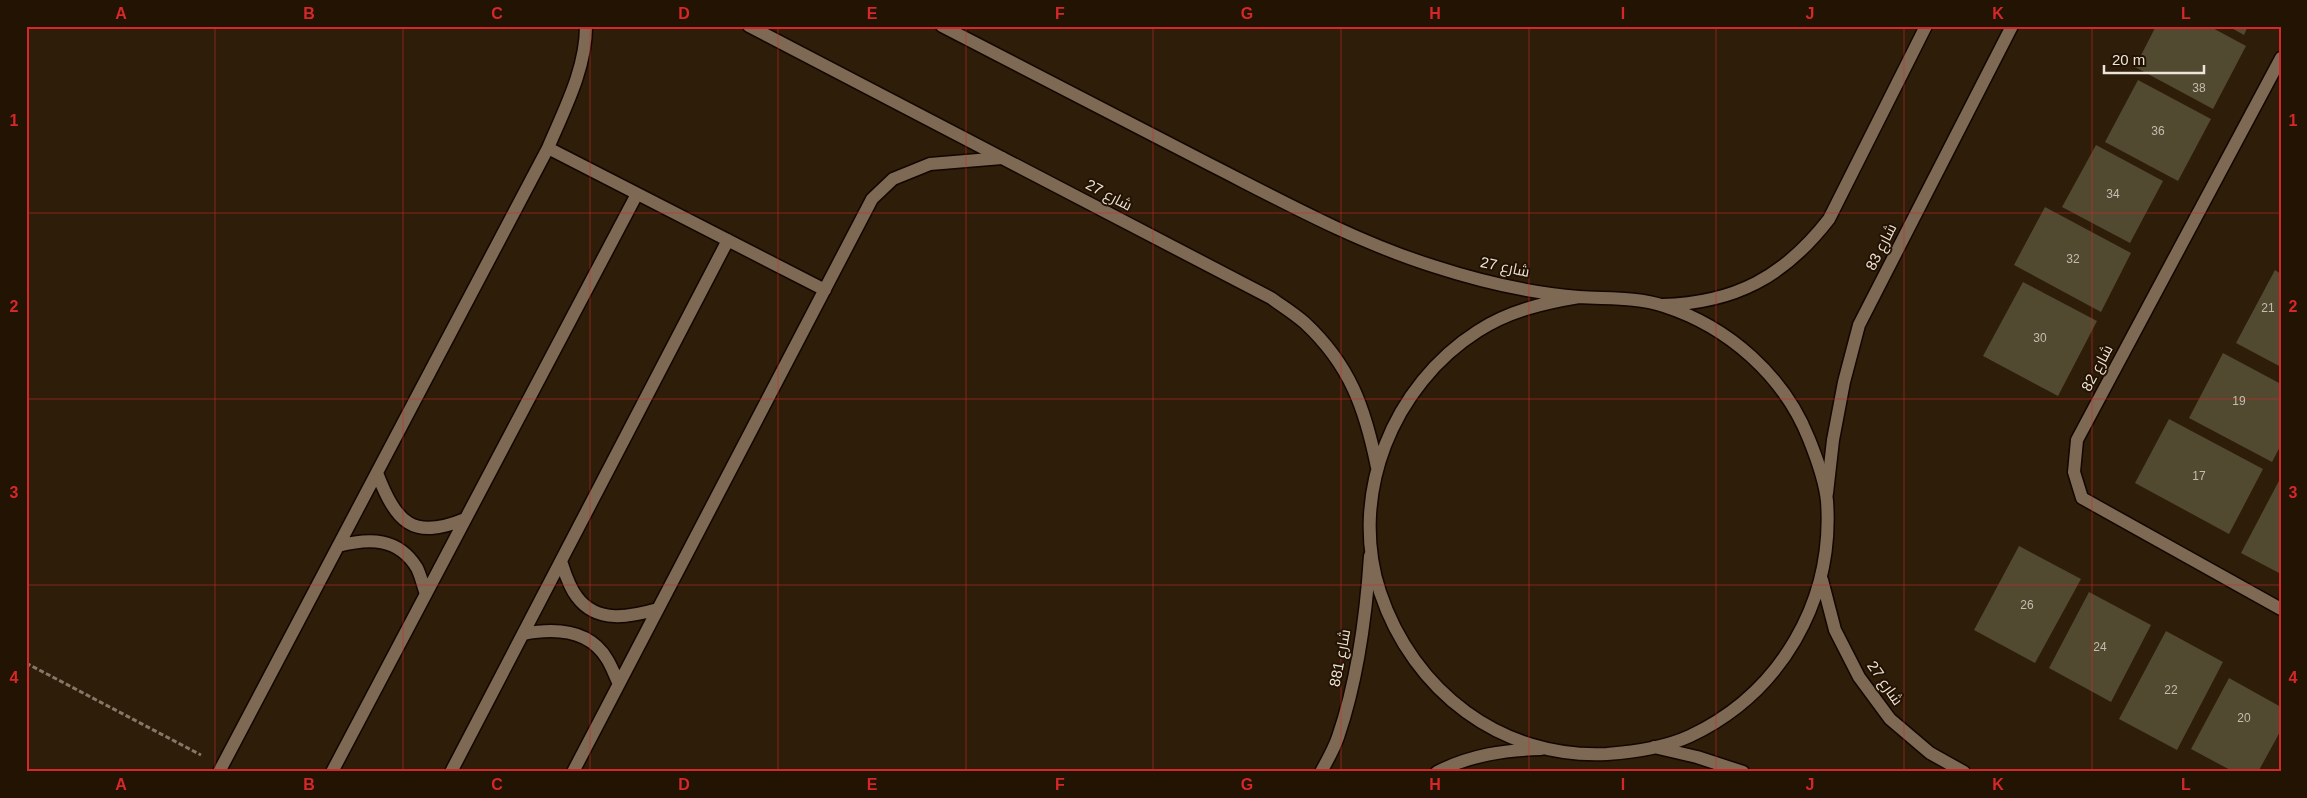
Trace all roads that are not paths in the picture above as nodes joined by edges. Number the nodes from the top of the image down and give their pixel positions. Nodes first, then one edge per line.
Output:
1 (586, 26) edge
2 (749, 26) edge
3 (942, 26) edge
4 (1926, 26) edge
5 (2012, 26) edge
6 (2281, 58) edge
7 (548, 148) junction
8 (1002, 158) junction
9 (637, 194) junction
10 (728, 240) junction
11 (825, 290) junction
12 (1579, 296) junction
13 (1662, 305) junction
14 (1377, 467) junction
15 (376, 473) junction
16 (1827, 498) junction
17 (466, 519) junction
18 (338, 546) junction
19 (1370, 546) junction
20 (561, 561) junction
21 (1822, 580) junction
22 (426, 594) junction
23 (658, 609) junction
24 (2281, 609) edge
25 (523, 634) junction
26 (619, 684) junction
27 (1654, 747) junction
28 (1542, 748) junction
29 (220, 769) edge
30 (332, 772) edge
31 (451, 772) edge
32 (573, 772) edge
33 (1321, 772) edge
34 (1438, 772) edge
35 (1743, 772) edge
36 (1964, 772) edge

1 - 7 main road
2 - 8 main road, شارع 27
3 - 12 main road, شارع 27
4 - 13 main road
5 - 16 main road, شارع 83
6 - 24 main road, شارع 82
7 - 9 main road
7 - 15 main road
8 - 11 main road
8 - 14 main road, شارع 27
9 - 10 main road
9 - 17 main road
10 - 11 main road
10 - 20 main road
11 - 23 main road
12 - 13 main road
12 - 14 main road
13 - 16 main road
14 - 19 main road
15 - 17 main road
15 - 18 main road
16 - 21 main road
17 - 22 main road
18 - 22 main road
18 - 29 main road
19 - 28 main road
19 - 33 main road, شارع 881
20 - 23 main road
20 - 25 main road
21 - 27 main road
21 - 36 main road, شارع 27
22 - 30 main road
23 - 26 main road
25 - 26 main road
25 - 31 main road
26 - 32 main road
27 - 28 main road
27 - 35 main road
28 - 34 main road

